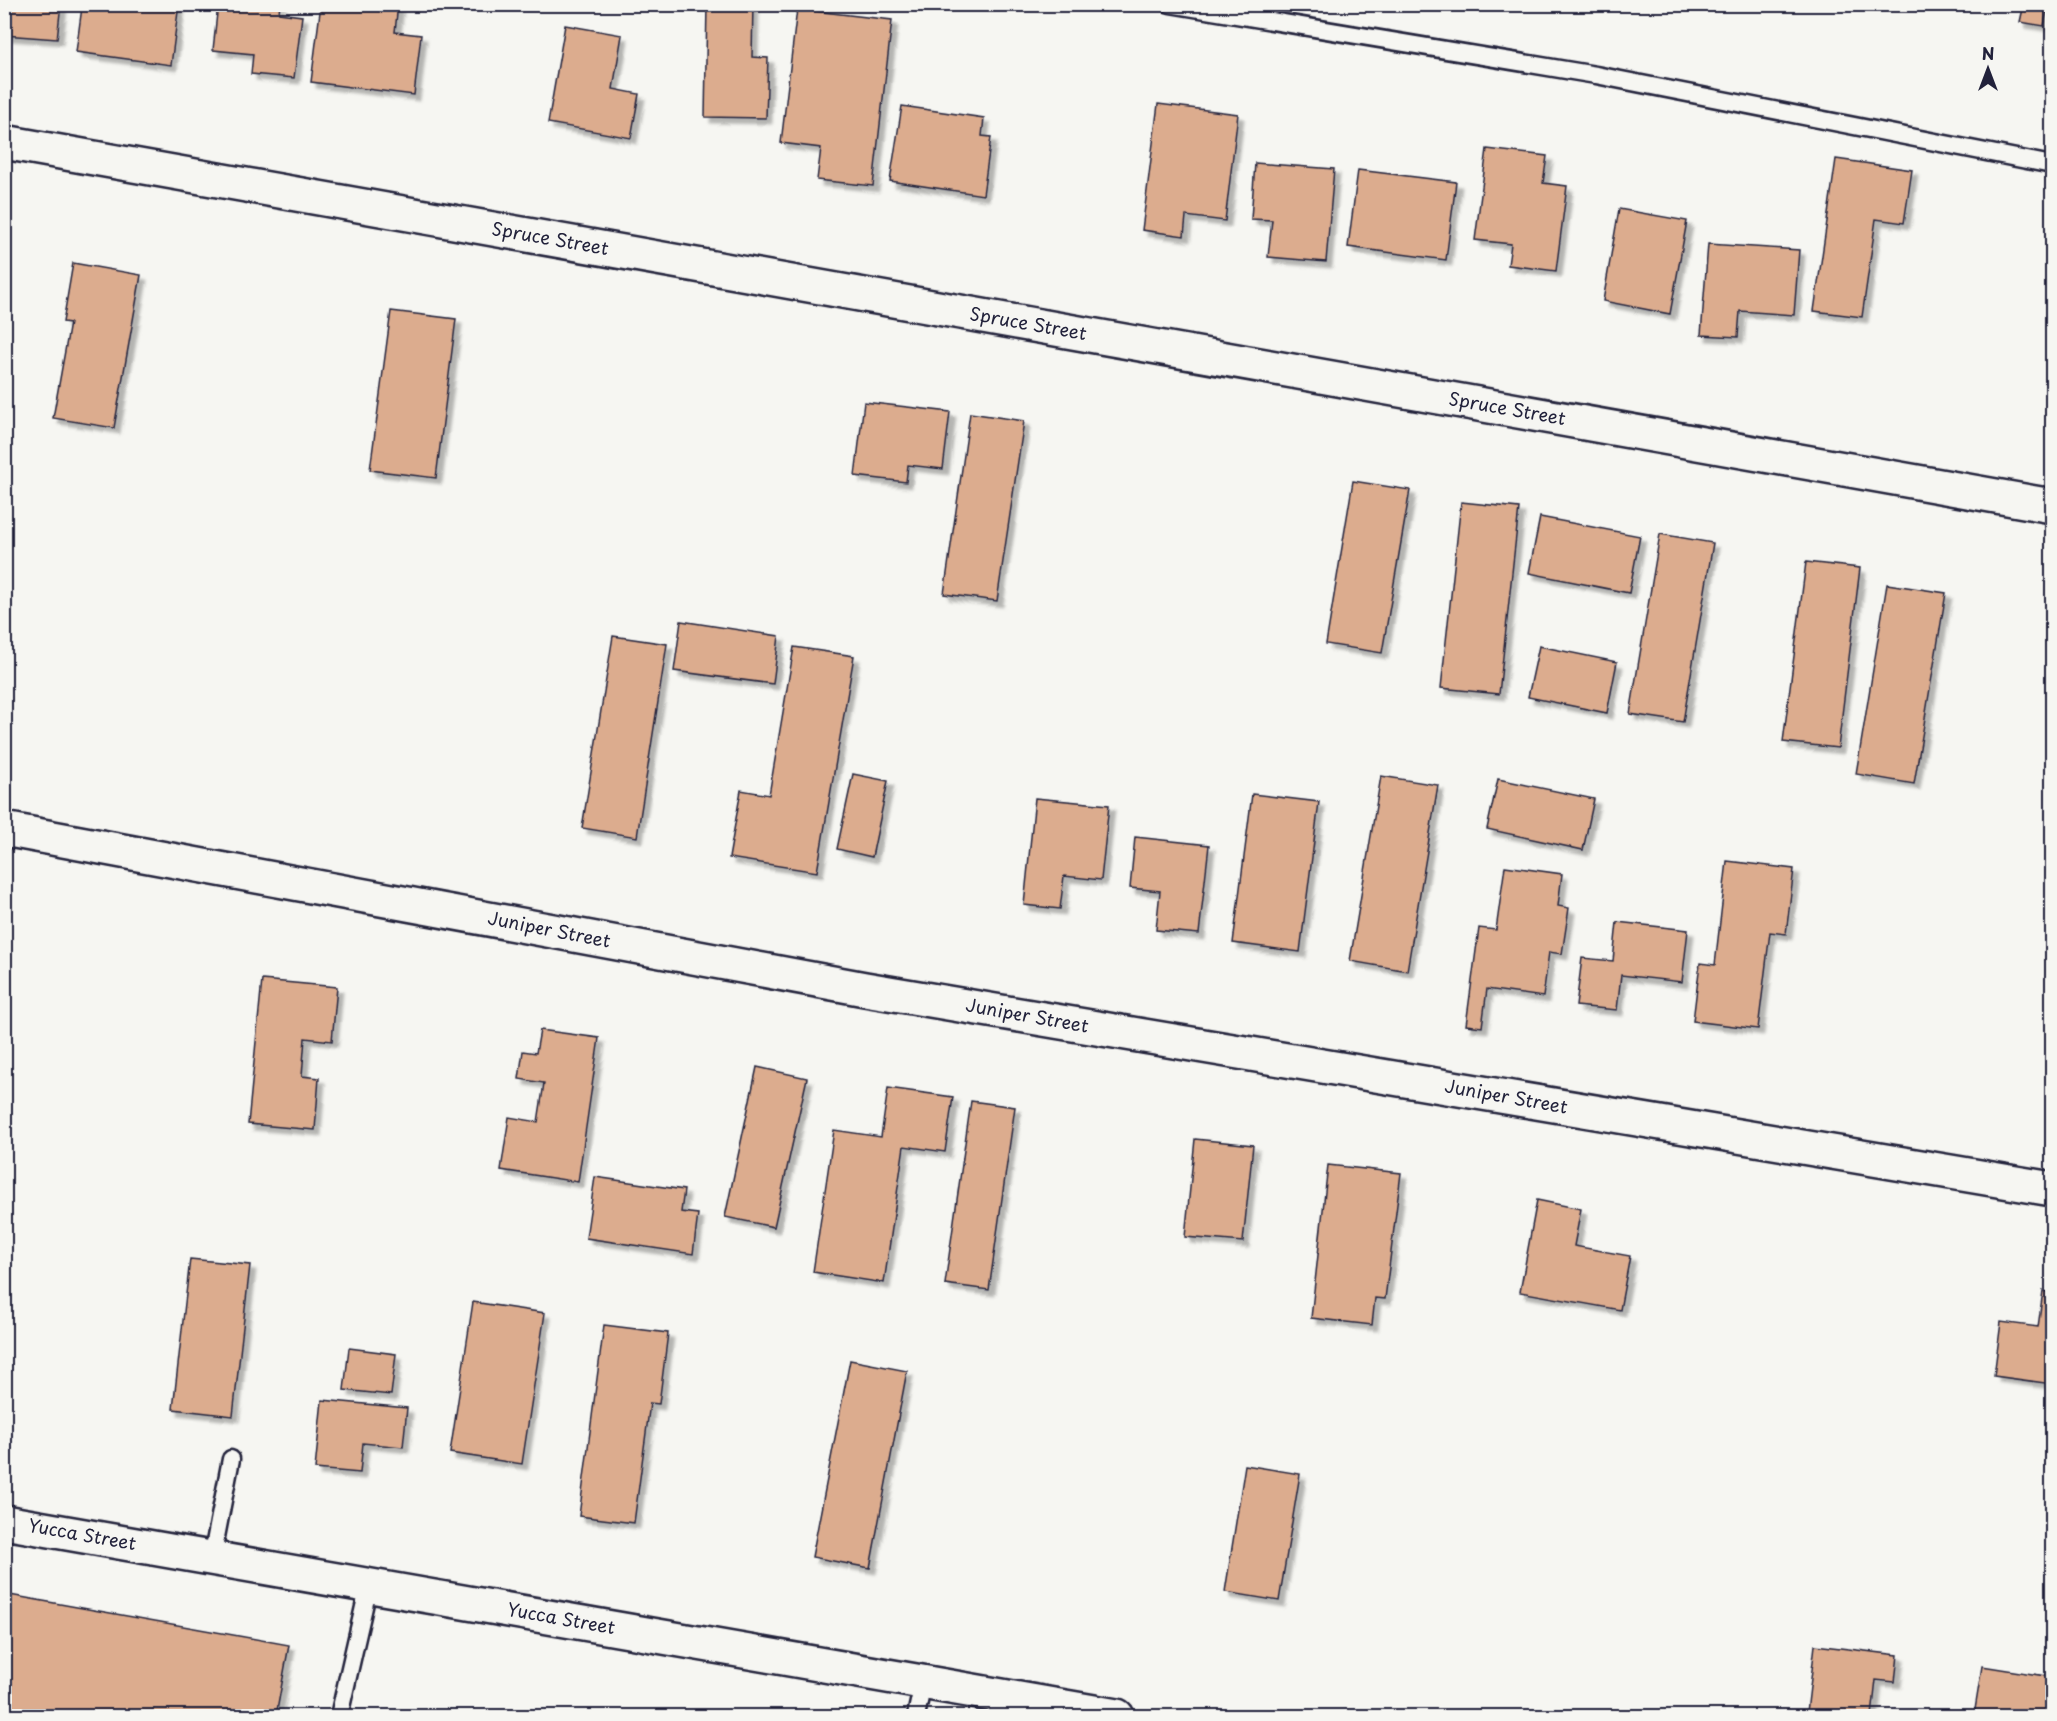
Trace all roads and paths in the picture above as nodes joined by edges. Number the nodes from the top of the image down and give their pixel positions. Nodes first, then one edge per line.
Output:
1 (1170, 4) edge
2 (4, 142) edge
3 (2052, 165) edge
4 (2052, 506) edge
5 (4, 829) edge
6 (2052, 1189) edge
7 (231, 1459) dead end
8 (4, 1522) edge
9 (212, 1558) junction
10 (369, 1586) junction
11 (923, 1683) junction
12 (339, 1716) edge
13 (916, 1716) edge
14 (1117, 1716) edge

1 - 3 lane
2 - 4 street, Spruce Street
5 - 6 street, Juniper Street
7 - 9 lane
8 - 9 street, Yucca Street
9 - 10 street, Yucca Street
10 - 11 street, Yucca Street
10 - 12 lane
11 - 13 lane
11 - 14 street, Yucca Street

